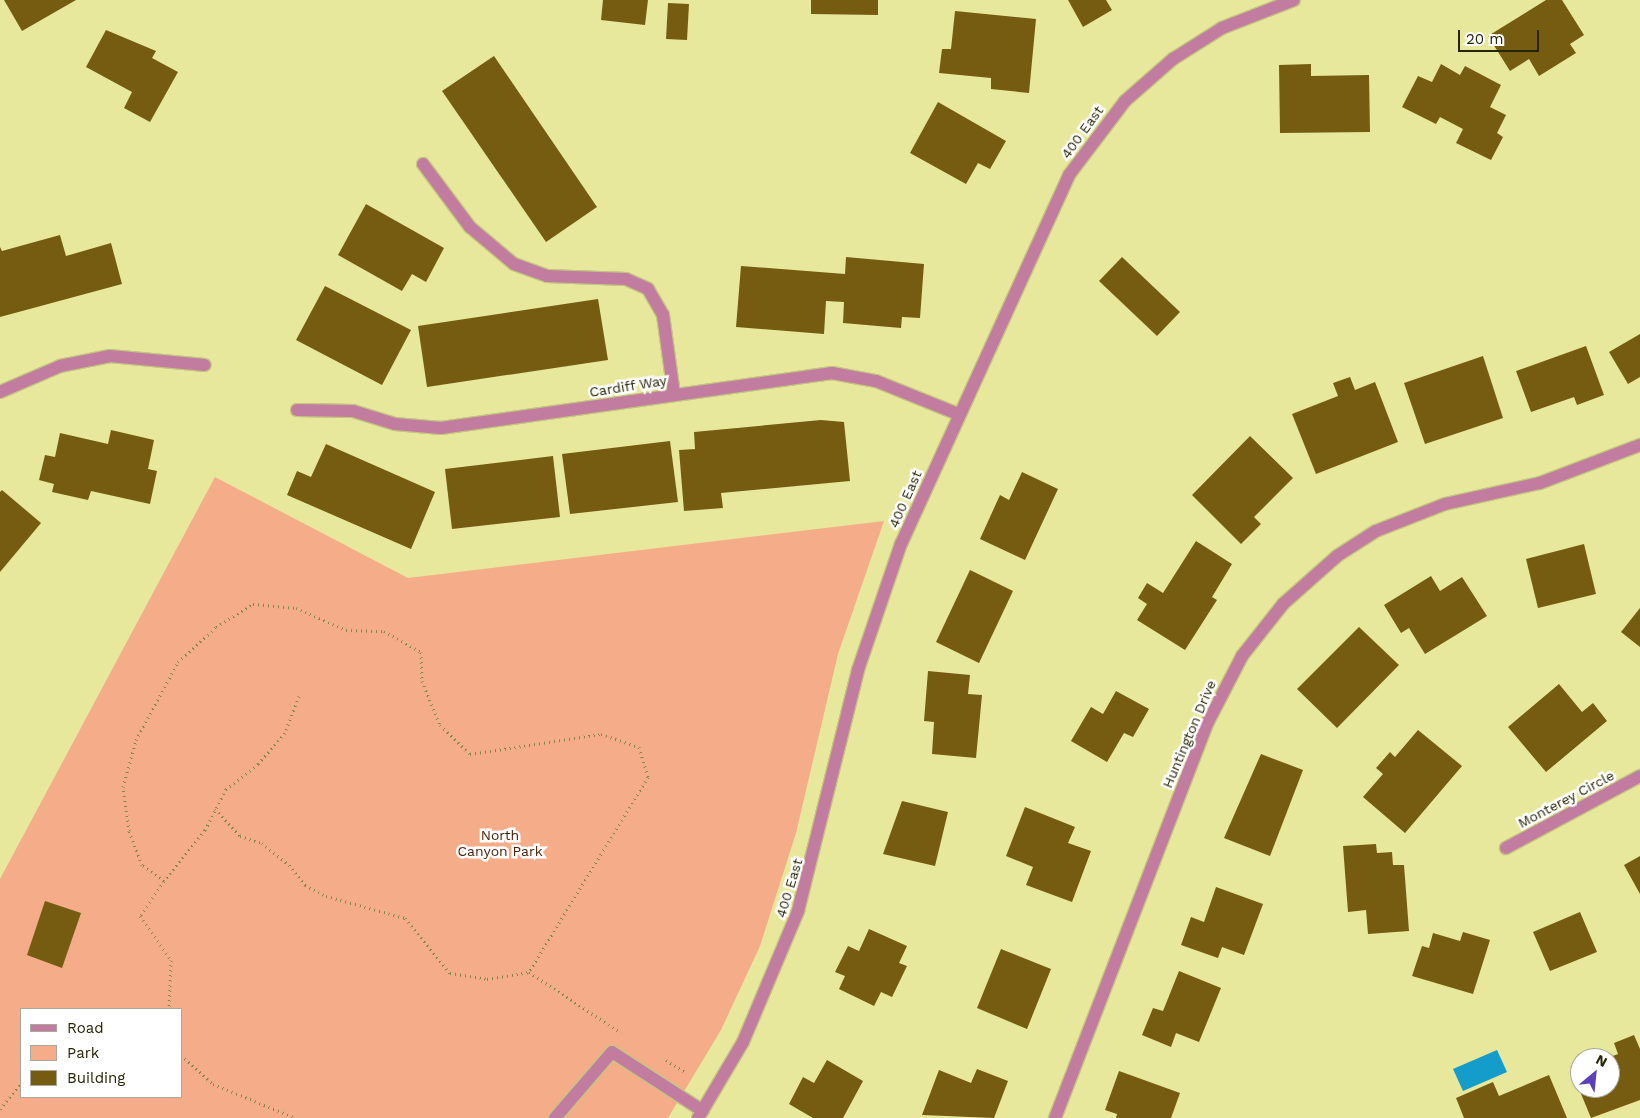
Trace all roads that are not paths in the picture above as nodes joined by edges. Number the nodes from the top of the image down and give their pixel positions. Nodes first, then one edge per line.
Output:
1 (1294, 0) edge
2 (423, 164) dead end
3 (205, 365) dead end
4 (0, 392) edge
5 (674, 394) junction
6 (296, 410) dead end
7 (958, 414) junction
8 (1640, 445) edge
9 (1640, 776) edge
10 (1506, 848) dead end
11 (700, 1114) edge
12 (554, 1118) edge
13 (1055, 1118) edge

1 - 7 street, 400 East
2 - 5 street
3 - 4 street
5 - 6 street, Cardiff Way
5 - 7 street, Cardiff Way
7 - 11 street, 400 East
8 - 13 street, Huntington Drive
9 - 10 street, Monterey Circle
11 - 12 street

